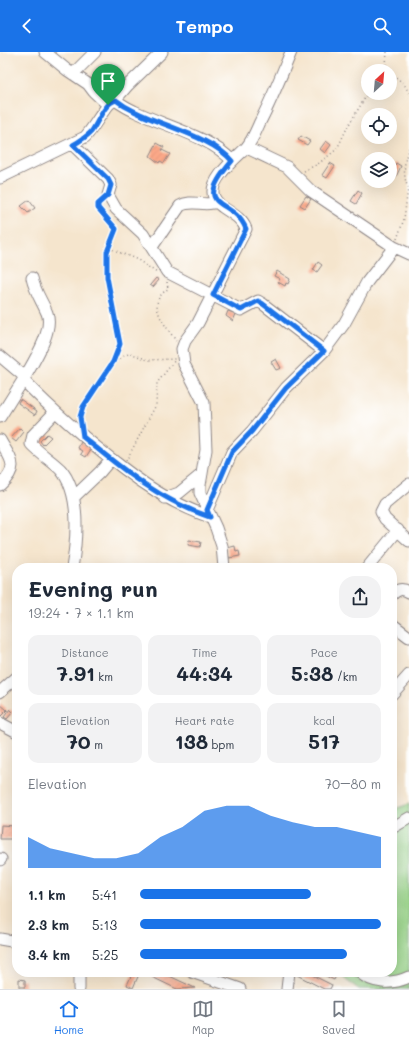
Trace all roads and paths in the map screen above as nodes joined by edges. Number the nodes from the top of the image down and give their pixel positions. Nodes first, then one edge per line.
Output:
1 (46, 52) edge
2 (95, 52) edge
3 (162, 52) edge
4 (291, 52) edge
5 (387, 52) edge
6 (386, 64) edge
7 (73, 74) junction
8 (397, 78) edge
9 (409, 93) edge
10 (364, 100) edge
11 (112, 103) junction
12 (73, 145) junction
13 (247, 148) junction
14 (409, 148) edge
15 (232, 161) junction
16 (294, 174) junction
17 (1, 179) edge
18 (408, 189) edge
19 (108, 195) junction
20 (217, 202) junction
21 (152, 247) junction
22 (394, 247) junction
23 (108, 248) junction
24 (409, 254) edge
25 (32, 278) dead end
26 (213, 295) junction
27 (324, 351) junction
28 (180, 354) junction
29 (0, 356) edge
30 (113, 362) junction
31 (25, 379) junction
32 (55, 412) junction
33 (0, 417) edge
34 (83, 437) junction
35 (0, 441) edge
36 (110, 459) junction
37 (122, 467) junction
38 (202, 474) junction
39 (409, 484) edge
40 (0, 485) edge
41 (74, 496) junction
42 (165, 498) junction
43 (209, 513) junction
44 (398, 530) junction
45 (409, 541) edge
46 (72, 563) edge
47 (224, 563) edge
48 (371, 563) edge
49 (397, 590) edge
50 (409, 592) edge
51 (397, 628) edge
52 (409, 637) edge
53 (409, 675) edge
54 (12, 681) edge
55 (397, 684) edge
56 (0, 692) edge
57 (0, 723) edge
58 (12, 729) edge
59 (409, 818) edge
60 (397, 825) edge
61 (0, 939) edge
62 (12, 941) edge
63 (79, 977) edge
64 (209, 977) edge
65 (288, 977) edge
66 (366, 977) edge
67 (409, 977) edge
68 (219, 980) edge
69 (382, 986) edge
70 (79, 989) edge
71 (240, 989) edge
72 (287, 989) edge

1 - 7 street
2 - 7 street
3 - 11 street
4 - 13 street
5 - 6 path
7 - 11 street
8 - 9 path
10 - 16 path
11 - 12 street
11 - 15 street
12 - 17 street
12 - 19 street
13 - 15 street
13 - 16 street
14 - 18 path
15 - 20 street
16 - 22 street
18 - 22 path
19 - 21 street
19 - 23 path
20 - 21 street
20 - 26 street
21 - 26 street
22 - 24 street
22 - 27 street
23 - 28 path
23 - 30 path
25 - 31 street
26 - 27 street
26 - 28 street
27 - 43 street
28 - 30 path
28 - 37 path
28 - 38 street
29 - 31 street
30 - 34 path
31 - 32 street
31 - 33 street
32 - 34 street
32 - 41 street
34 - 36 street
35 - 40 street
36 - 37 street
36 - 41 street
37 - 42 street
38 - 42 street
38 - 43 street
39 - 44 street
41 - 46 street
42 - 43 street
43 - 47 street
44 - 45 street
44 - 48 street
49 - 50 street
51 - 52 street
53 - 55 street
54 - 56 street
57 - 58 street
59 - 60 street
61 - 62 street
63 - 70 street
64 - 68 street
65 - 72 street
66 - 69 street
67 - 69 street
68 - 71 street

